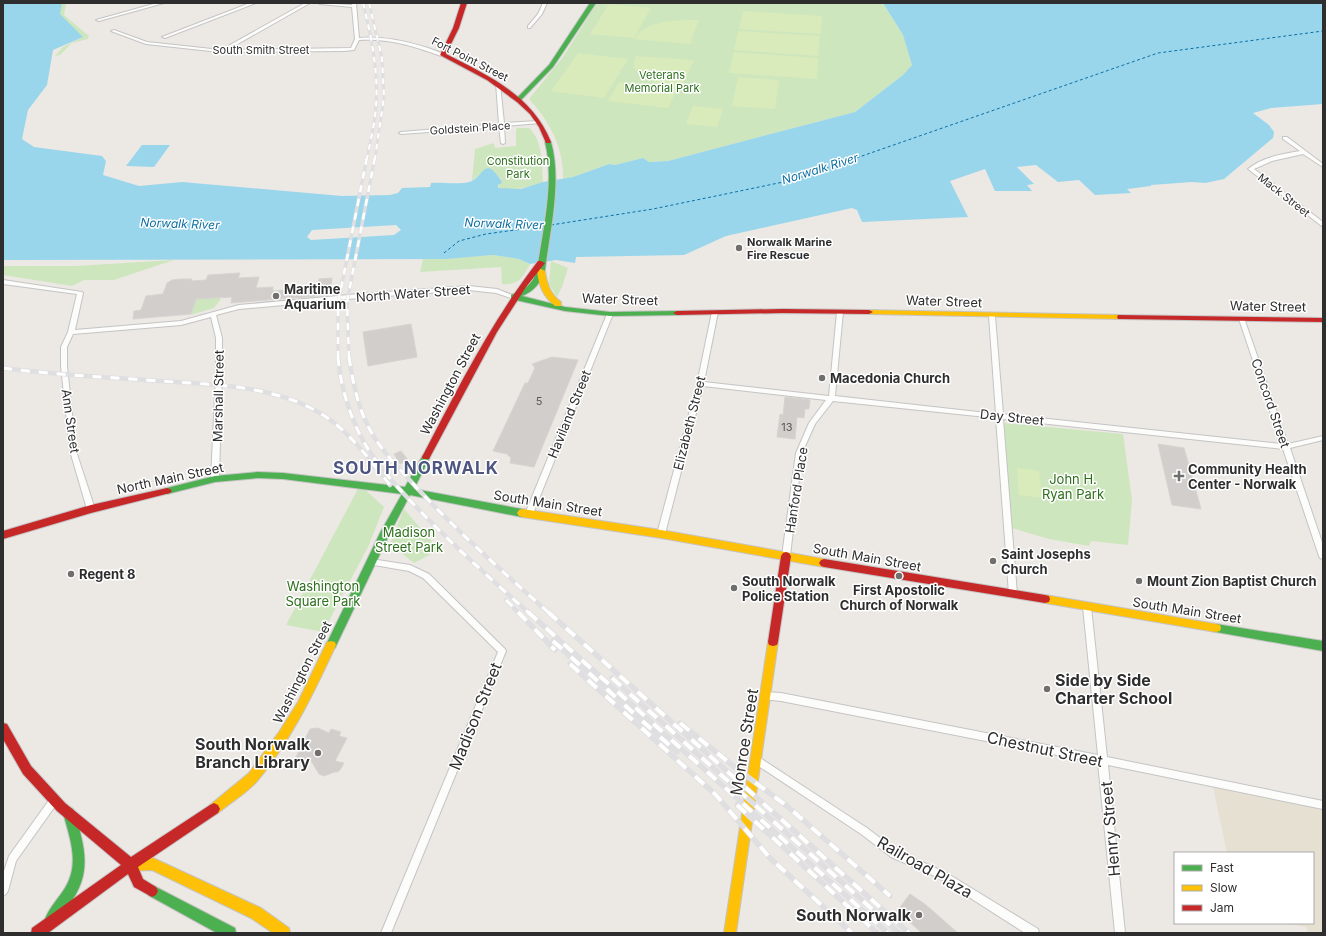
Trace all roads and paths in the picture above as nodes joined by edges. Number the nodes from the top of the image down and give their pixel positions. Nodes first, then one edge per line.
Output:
1 (162, 3) edge
2 (254, 3) edge
3 (308, 3) edge
4 (320, 3) edge
5 (464, 3) edge
6 (544, 3) edge
7 (593, 3) edge
8 (354, 4) edge
9 (98, 20) dead end
10 (529, 27) dead end
11 (113, 31) dead end
12 (164, 36) dead end
13 (357, 39) junction
14 (220, 52) junction
15 (443, 55) junction
16 (498, 84) junction
17 (519, 99) junction
18 (538, 122) junction
19 (502, 126) junction
20 (401, 133) dead end
21 (1286, 138) dead end
22 (503, 143) dead end
23 (1304, 152) junction
24 (1323, 166) edge
25 (553, 174) joint
26 (1323, 225) edge
27 (541, 267) junction
28 (3, 282) edge
29 (514, 297) junction
30 (565, 309) junction
31 (715, 312) junction
32 (840, 312) junction
33 (213, 314) junction
34 (610, 314) junction
35 (992, 316) junction
36 (1242, 319) junction
37 (1323, 320) edge
38 (71, 332) junction
39 (700, 384) junction
40 (832, 397) junction
41 (999, 416) junction
42 (1323, 438) edge
43 (1286, 447) junction
44 (215, 479) junction
45 (408, 491) junction
46 (91, 509) junction
47 (529, 514) junction
48 (35, 526) junction
49 (3, 528) edge
50 (661, 534) junction
51 (3, 535) edge
52 (786, 556) junction
53 (1323, 556) edge
54 (371, 562) junction
55 (1013, 594) junction
56 (1087, 607) junction
57 (1323, 646) edge
58 (766, 696) junction
59 (3, 728) edge
60 (757, 760) junction
61 (1104, 762) junction
62 (55, 800) junction
63 (1323, 805) edge
64 (69, 813) junction
65 (132, 865) junction
66 (3, 891) edge
67 (40, 931) edge
68 (230, 933) edge
69 (284, 933) edge
70 (386, 933) edge
71 (730, 933) edge
72 (1034, 933) edge
73 (1120, 933) edge

1 - 9 street
2 - 12 street
3 - 14 street
4 - 8 street
5 - 15 main road
6 - 10 street
7 - 17 main road
8 - 13 street
11 - 14 street, South Smith Street
13 - 14 street, South Smith Street
13 - 15 street, Fort Point Street
15 - 16 main road, Fort Point Street
16 - 17 main road, Fort Point Street
16 - 19 street
17 - 18 main road, Fort Point Street
18 - 19 street, Goldstein Place
18 - 25 main road, Fort Point Street
19 - 20 street, Goldstein Place
19 - 22 street
21 - 23 street
23 - 24 street
23 - 26 street, Mack Street
25 - 27 main road, Water Street
27 - 29 main road, Washington Street
27 - 30 main road, Water Street
28 - 38 street
29 - 30 main road, Water Street
29 - 33 street, North Water Street
29 - 45 main road, Washington Street
30 - 34 main road, Water Street
31 - 32 main road, Water Street
31 - 34 main road, Water Street
31 - 39 street, Elizabeth Street
32 - 35 main road, Water Street
32 - 40 street
33 - 38 street, North Water Street
33 - 44 street, Marshall Street
34 - 47 street, Haviland Street
35 - 36 main road, Water Street
35 - 41 street
36 - 37 main road, Water Street
36 - 43 street, Concord Street
38 - 46 street, Ann Street
39 - 40 street, Day Street
39 - 50 street, Elizabeth Street
40 - 41 street, Day Street
40 - 52 street, Hanford Place
41 - 43 street, Day Street
41 - 55 street
42 - 43 street, Day Street
43 - 53 street, Concord Street
44 - 45 main road, North Main Street
44 - 46 main road, North Main Street
45 - 47 main road, South Main Street
45 - 54 main road, Washington Street
46 - 48 main road, North Main Street
47 - 50 main road, South Main Street
48 - 49 main road, North Main Street
48 - 51 main road, North Main Street
50 - 52 main road, South Main Street
52 - 55 main road, South Main Street
52 - 58 main road, Monroe Street
54 - 65 main road, Washington Street
54 - 70 street, Madison Street
55 - 56 main road, South Main Street
56 - 57 main road, South Main Street
56 - 61 street, Henry Street
58 - 60 main road, Monroe Street
58 - 61 street, Chestnut Street
59 - 62 main road
60 - 71 main road, Monroe Street
60 - 72 street, Railroad Plaza
61 - 63 street, Chestnut Street
61 - 73 street, Henry Street
62 - 64 main road
62 - 66 street
64 - 65 main road
64 - 67 main road
65 - 67 main road, Washington Street
65 - 68 main road
65 - 69 main road

